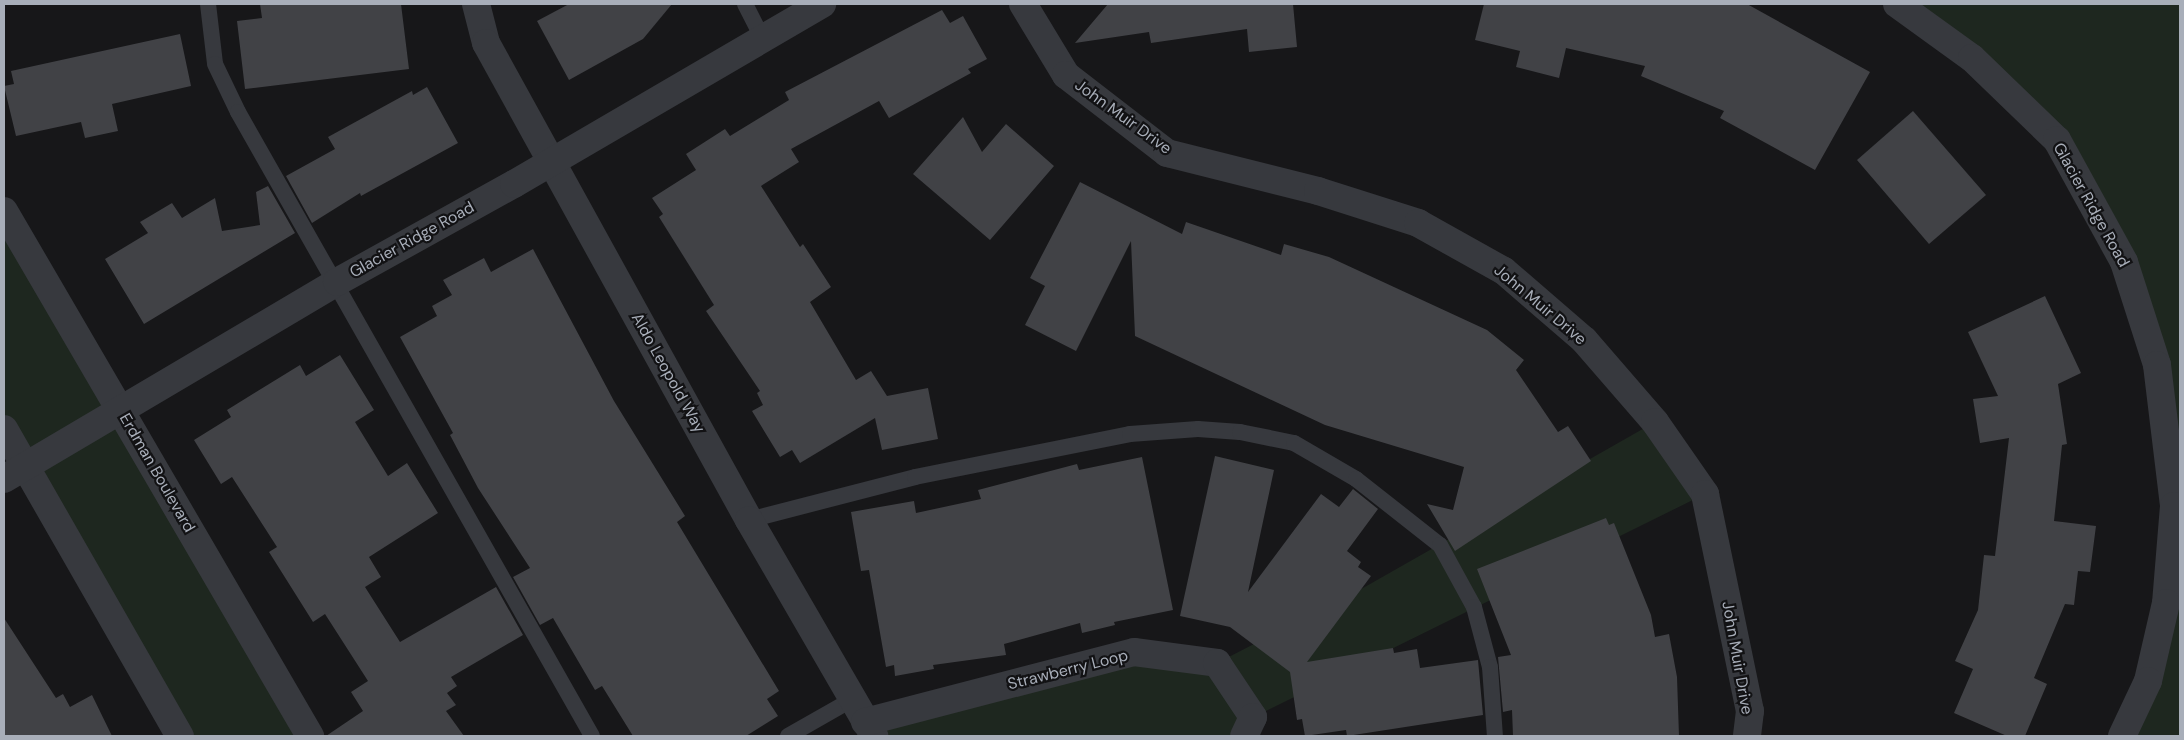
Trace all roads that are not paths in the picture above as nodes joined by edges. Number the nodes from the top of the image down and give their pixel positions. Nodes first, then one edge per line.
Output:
1 (208, 4) edge
2 (476, 4) edge
3 (745, 4) edge
4 (822, 4) edge
5 (1023, 4) edge
6 (1896, 4) edge
7 (762, 38) junction
8 (551, 162) junction
9 (4, 211) edge
10 (337, 282) junction
11 (119, 408) junction
12 (4, 429) edge
13 (15, 473) edge
14 (749, 520) junction
15 (863, 720) edge
16 (180, 736) edge
17 (310, 736) edge
18 (592, 736) edge
19 (788, 736) edge
20 (1244, 736) edge
21 (1495, 736) edge
22 (1747, 736) edge
23 (2122, 736) edge

1 - 10 lane
2 - 8 street, Aldo Leopold Way
3 - 7 lane
4 - 7 street, Glacier Ridge Road
5 - 22 street, John Muir Drive
6 - 23 street, Glacier Ridge Road
7 - 8 street, Glacier Ridge Road
8 - 10 street, Glacier Ridge Road
8 - 14 street, Aldo Leopold Way
9 - 11 street, Erdman Boulevard
10 - 11 street, Glacier Ridge Road
10 - 18 lane
11 - 13 street, Glacier Ridge Road
11 - 17 street, Erdman Boulevard
12 - 13 street
13 - 16 street
14 - 15 street, Aldo Leopold Way
14 - 21 lane
15 - 19 lane
15 - 20 street, Strawberry Loop

